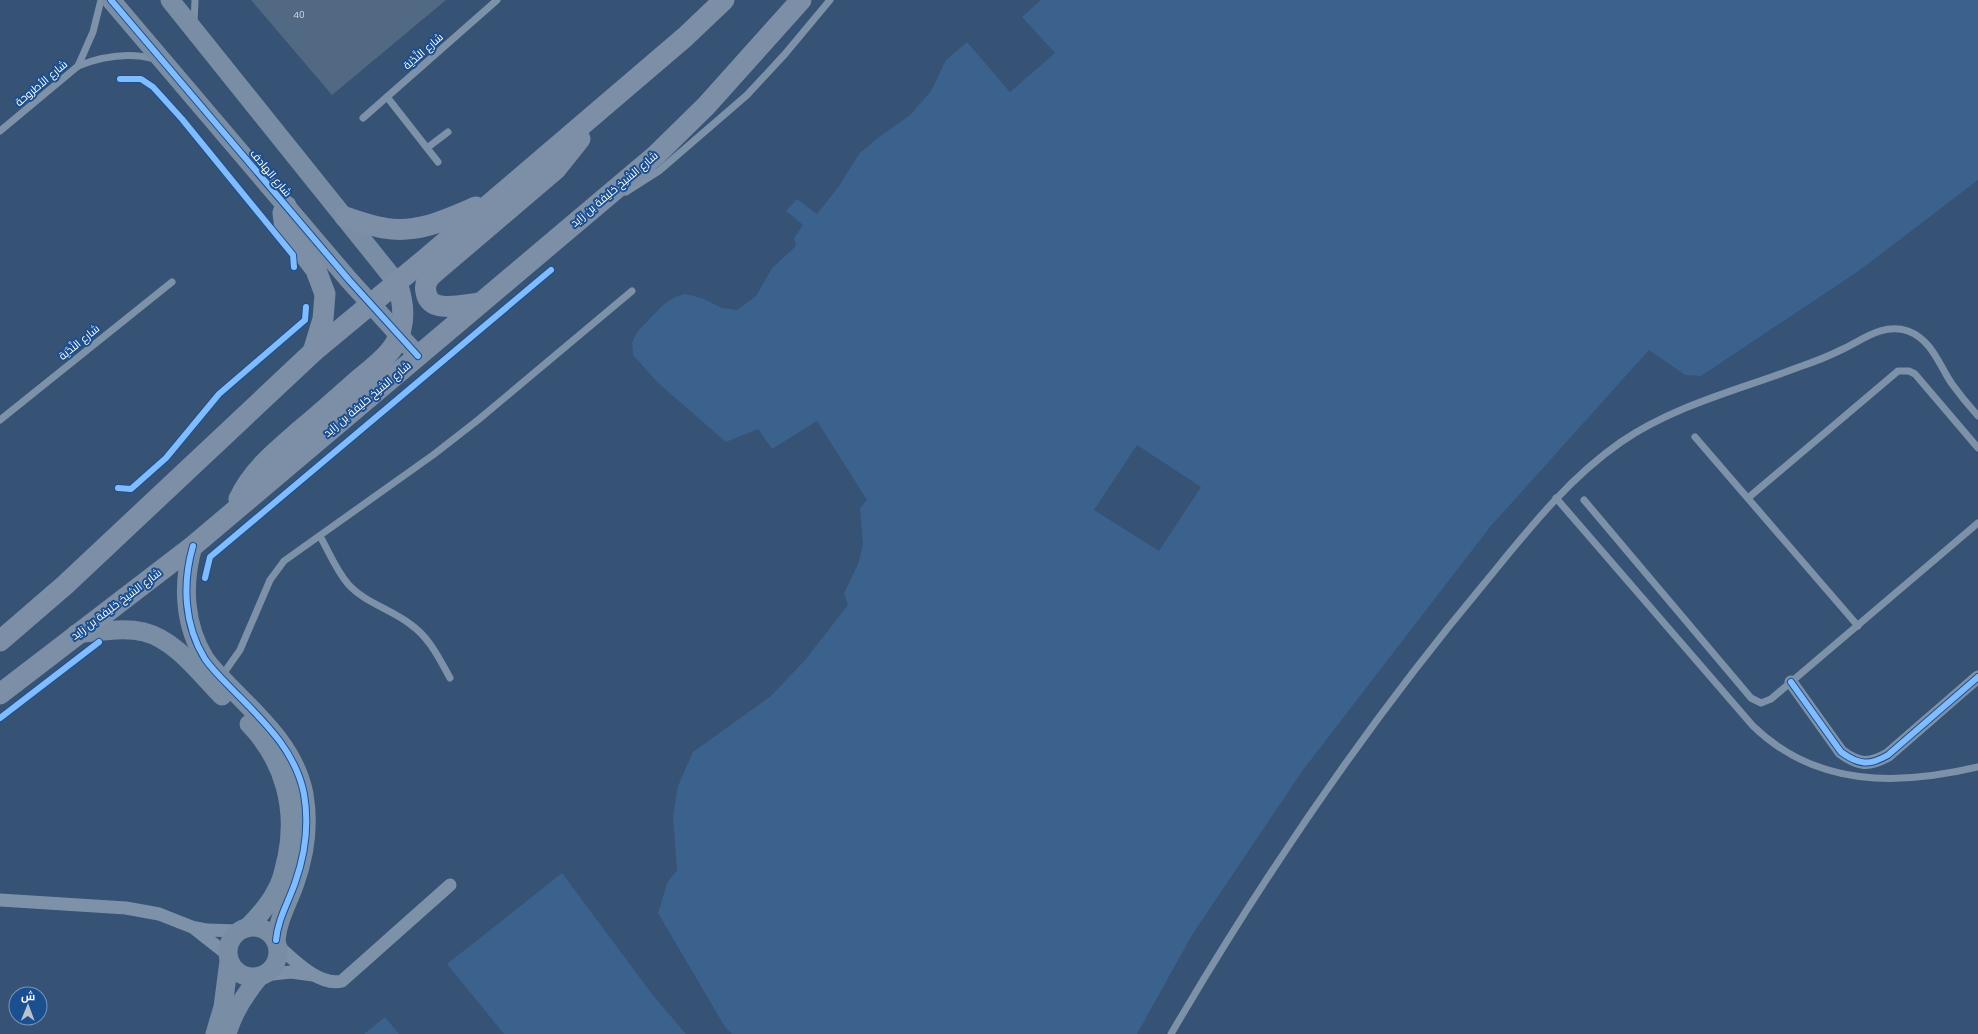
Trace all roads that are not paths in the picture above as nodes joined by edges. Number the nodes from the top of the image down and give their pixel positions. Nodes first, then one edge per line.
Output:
1 (102, 0) edge
2 (111, 0) edge
3 (170, 0) edge
4 (195, 0) edge
5 (497, 0) edge
6 (724, 0) edge
7 (801, 0) edge
8 (830, 0) edge
9 (194, 30) junction
10 (163, 61) junction
11 (78, 66) junction
12 (387, 97) junction
13 (363, 118) dead end
14 (588, 120) junction
15 (0, 132) edge
16 (448, 132) dead end
17 (427, 148) junction
18 (438, 162) dead end
19 (495, 199) junction
20 (594, 205) junction
21 (286, 206) junction
22 (345, 217) junction
23 (172, 282) dead end
24 (397, 283) junction
25 (632, 291) dead end
26 (480, 303) junction
27 (372, 304) junction
28 (399, 336) junction
29 (312, 352) junction
30 (418, 356) junction
31 (1978, 416) edge
32 (0, 420) edge
33 (1695, 437) dead end
34 (1978, 448) edge
35 (1556, 498) junction
36 (1748, 498) junction
37 (1584, 500) dead end
38 (233, 512) junction
39 (1978, 523) edge
40 (320, 536) junction
41 (194, 546) junction
42 (65, 585) junction
43 (0, 626) edge
44 (1858, 626) junction
45 (76, 634) junction
46 (0, 641) edge
47 (1978, 677) edge
48 (221, 678) junction
49 (450, 678) dead end
50 (1791, 682) junction
51 (0, 694) edge
52 (1978, 767) edge
53 (450, 885) dead end
54 (0, 900) edge
55 (192, 927) junction
56 (243, 929) junction
57 (277, 942) junction
58 (229, 958) junction
59 (262, 976) junction
60 (317, 976) junction
61 (215, 1034) edge
62 (227, 1034) edge
63 (1172, 1034) edge

1 - 11 lane, شارع الأطروحة
2 - 10 street, شارع الهادف
3 - 9 street
4 - 9 lane
5 - 12 lane, شارع النَّدْيَة
6 - 14 main road
7 - 20 main road, شارع الشيخ خليفة بن زايد
8 - 20 lane
9 - 22 street
10 - 11 lane, شارع الأطروحة
10 - 21 street, شارع الهادف
11 - 15 lane, شارع الأطروحة
12 - 13 lane, شارع النَّدْيَة
12 - 17 lane
14 - 19 main road
14 - 26 main road
16 - 17 lane
17 - 18 lane
19 - 22 main road
19 - 24 main road
20 - 26 main road, شارع الشيخ خليفة بن زايد
21 - 27 street, شارع الهادف
21 - 29 main road
22 - 24 street
23 - 32 lane, شارع النَّدْيَة
24 - 27 main road
24 - 28 main road
25 - 40 lane
26 - 30 main road, شارع الشيخ خليفة بن زايد
27 - 28 street, شارع الهادف
27 - 29 main road
28 - 30 street, شارع الهادف
28 - 38 main road
29 - 42 main road
30 - 38 main road, شارع الشيخ خليفة بن زايد
31 - 35 lane
33 - 36 lane
34 - 36 lane
35 - 52 lane
35 - 63 lane
36 - 44 lane
37 - 50 lane
38 - 41 main road, شارع الشيخ خليفة بن زايد
39 - 44 lane
40 - 48 lane
40 - 49 lane
41 - 45 main road, شارع الشيخ خليفة بن زايد
41 - 48 street
42 - 43 main road
42 - 46 main road
44 - 50 lane
45 - 51 main road, شارع الشيخ خليفة بن زايد
45 - 56 street
47 - 50 street
48 - 57 street
53 - 60 street
54 - 55 street
55 - 56 street
55 - 58 street
56 - 57 street
56 - 58 street
57 - 59 street
57 - 60 street
58 - 59 street
58 - 61 street
59 - 60 street
59 - 62 street

